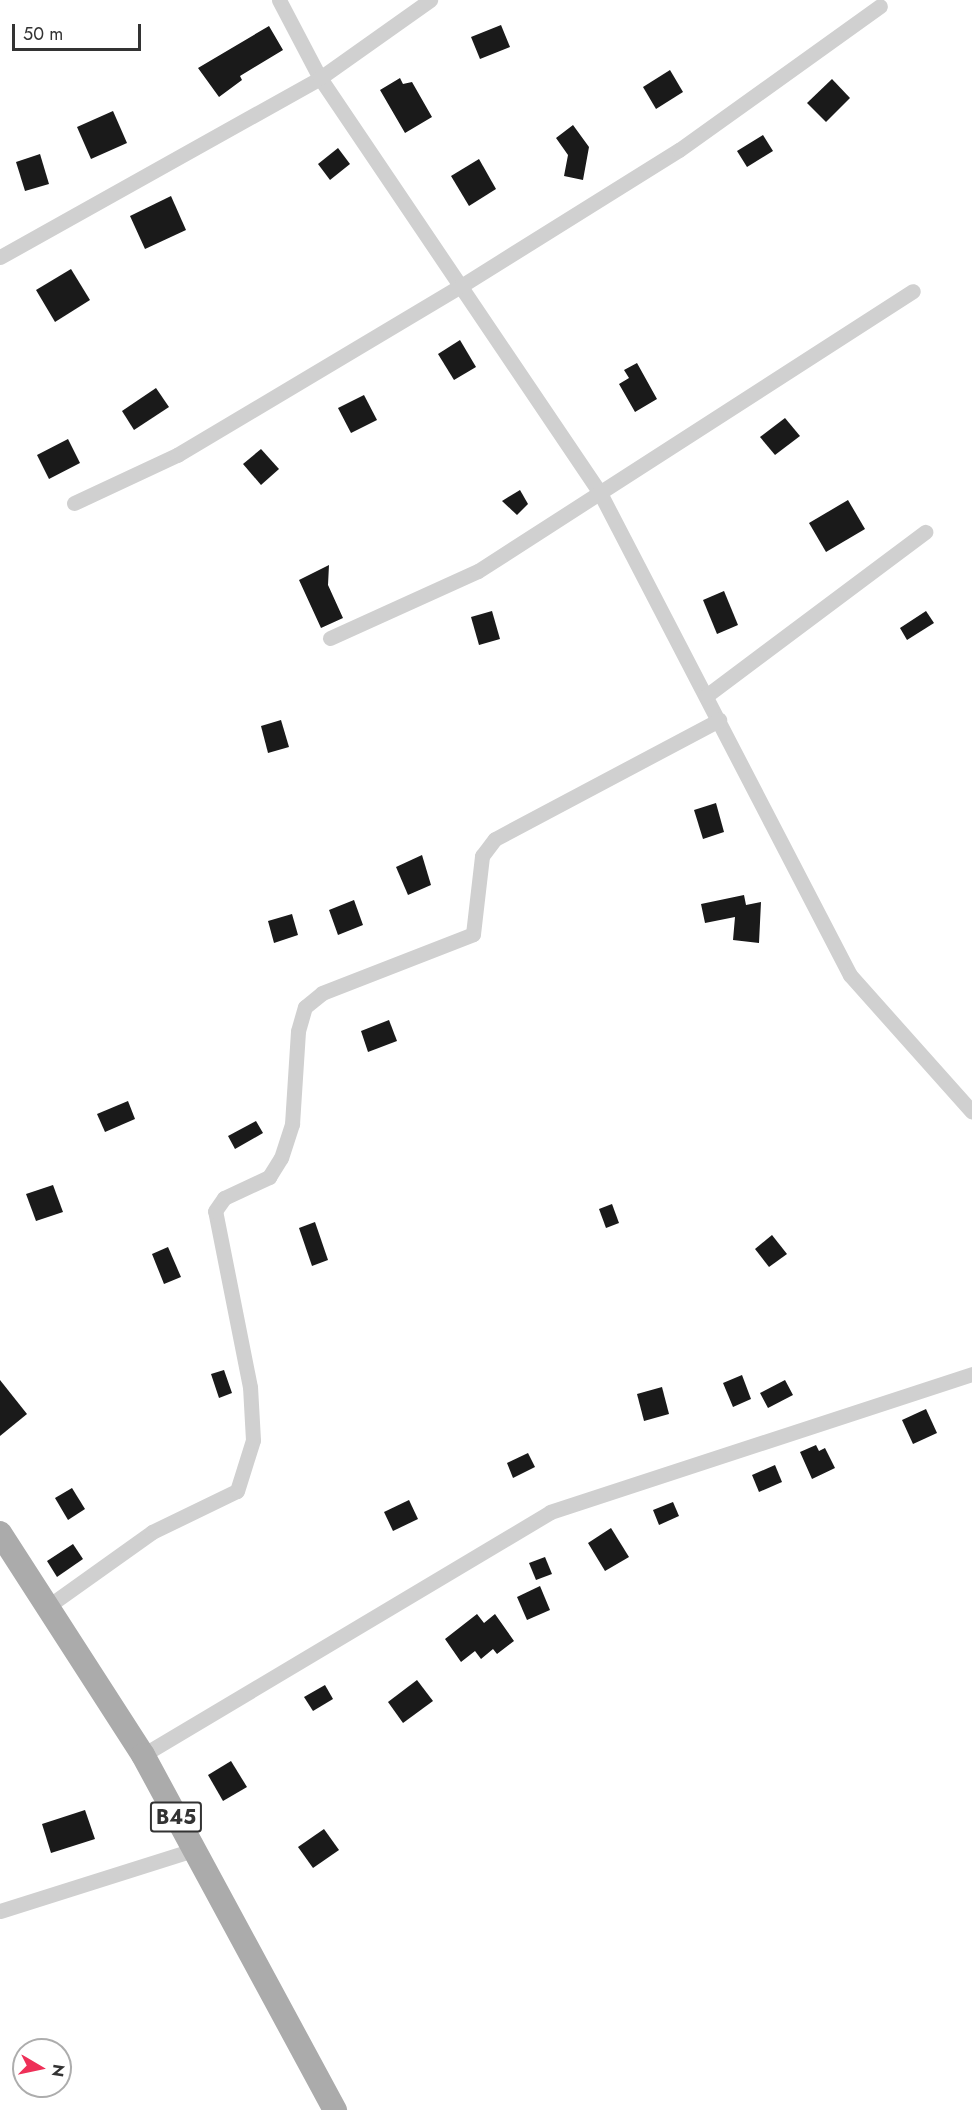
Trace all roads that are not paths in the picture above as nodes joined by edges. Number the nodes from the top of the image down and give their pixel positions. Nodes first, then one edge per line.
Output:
1 (279, 0) edge
2 (430, 0) edge
3 (880, 6) dead end
4 (320, 78) junction
5 (0, 257) edge
6 (461, 286) junction
7 (913, 291) dead end
8 (600, 493) junction
9 (74, 503) dead end
10 (925, 532) dead end
11 (330, 638) dead end
12 (706, 696) junction
13 (719, 720) junction
14 (972, 1112) edge
15 (972, 1374) edge
16 (0, 1533) edge
17 (47, 1606) junction
18 (143, 1755) junction
19 (194, 1850) junction
20 (0, 1911) edge
21 (335, 2110) edge

1 - 4 street
2 - 4 street
3 - 6 street
4 - 5 street
4 - 6 street
6 - 8 street
6 - 9 street
7 - 8 street
8 - 11 street
8 - 12 street
10 - 12 street
12 - 13 street
13 - 14 street
13 - 17 street
15 - 18 street
16 - 17 main road, B45
17 - 18 main road, B45
18 - 19 main road, B45
19 - 20 street
19 - 21 main road, B45

